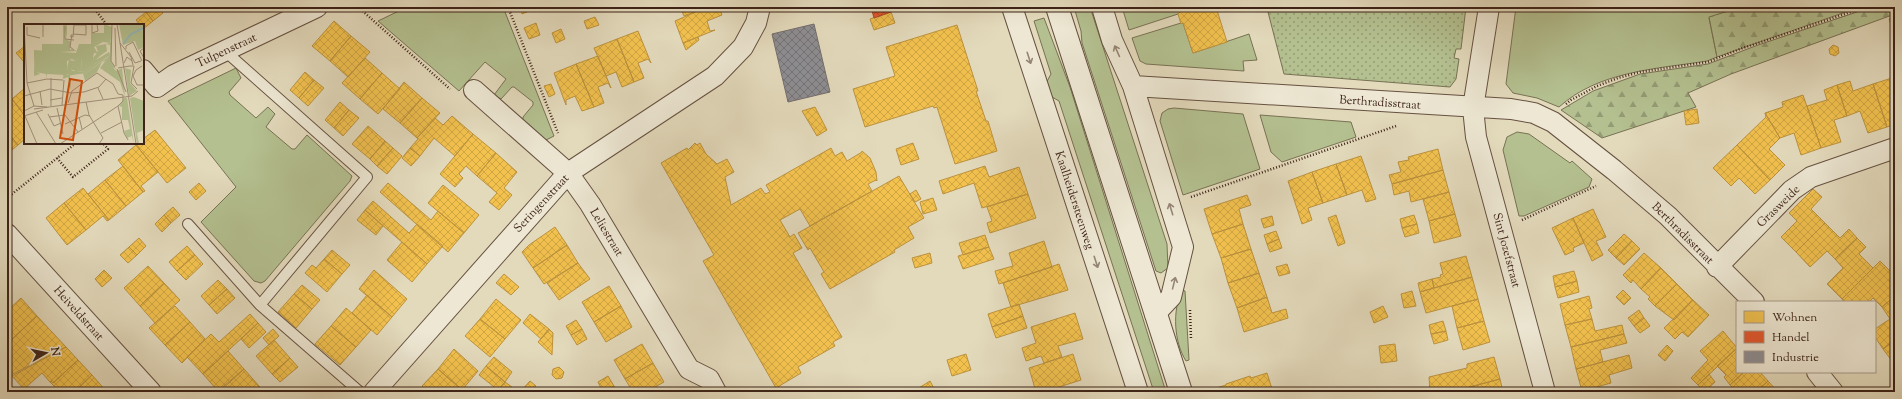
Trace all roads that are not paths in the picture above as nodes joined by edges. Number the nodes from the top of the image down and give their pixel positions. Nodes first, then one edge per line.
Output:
1 (317, 7) edge
2 (760, 7) edge
3 (1012, 7) edge
4 (1057, 7) edge
5 (1102, 7) edge
6 (1488, 7) edge
7 (225, 51) junction
8 (144, 71) edge
9 (1133, 86) junction
10 (474, 90) road end
11 (1473, 108) junction
12 (1895, 148) edge
13 (568, 173) junction
14 (188, 224) dead end
15 (7, 234) edge
16 (1717, 267) junction
17 (1753, 301) edge
18 (260, 305) junction
19 (1155, 314) junction
20 (1817, 373) edge
21 (151, 392) edge
22 (360, 392) edge
23 (374, 392) edge
24 (716, 392) edge
25 (1138, 392) edge
26 (1181, 392) edge
27 (1544, 392) edge
28 (1833, 392) edge

1 - 7 street, Tulpenstraat
2 - 13 street, Seringenstraat
3 -> 25 street, Kaalheidersteenweg
4 - 19 street
9 -> 5 street
6 - 11 street, Sint Jozefstraat
7 - 8 street, Tulpenstraat
7 - 18 lane
9 - 11 street, Berthradisstraat
19 -> 9 street
10 - 13 street, Leliestraat
11 - 16 street, Berthradisstraat
11 - 27 street, Sint Jozefstraat
12 - 16 street, Grasweide
13 - 23 street, Seringenstraat
13 - 24 street, Leliestraat
14 - 18 lane
15 - 21 street, Heiveldstraat
16 - 17 street, Berthradisstraat
18 - 22 lane
19 - 26 street
20 - 28 street

